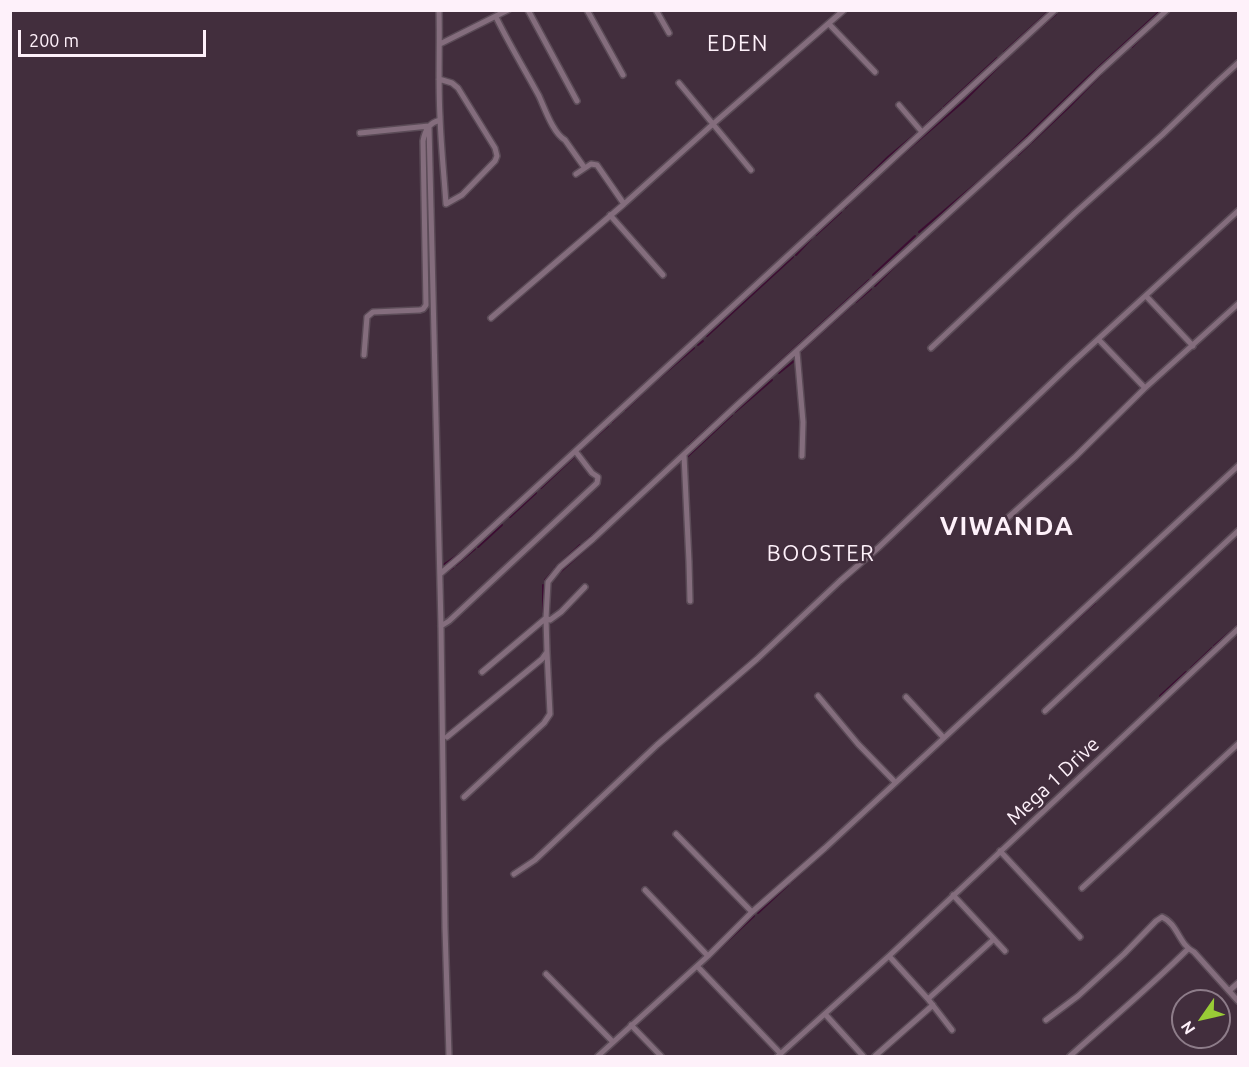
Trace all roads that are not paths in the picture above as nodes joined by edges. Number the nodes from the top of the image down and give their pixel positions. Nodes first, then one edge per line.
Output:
1 (438, 10) edge
2 (508, 10) edge
3 (528, 10) edge
4 (587, 10) edge
5 (656, 10) edge
6 (844, 10) edge
7 (1055, 10) edge
8 (1167, 10) edge
9 (496, 17) junction
10 (829, 24) junction
11 (669, 33) dead end
12 (440, 44) junction
13 (1239, 63) edge
14 (875, 72) dead end
15 (623, 75) dead end
16 (439, 79) junction
17 (679, 83) dead end
18 (577, 101) dead end
19 (899, 105) dead end
20 (440, 120) junction
21 (713, 124) junction
22 (429, 126) junction
23 (922, 132) junction
24 (360, 133) dead end
25 (584, 167) junction
26 (751, 170) dead end
27 (576, 174) dead end
28 (624, 204) junction
29 (1239, 211) edge
30 (610, 215) junction
31 (663, 275) dead end
32 (1146, 296) junction
33 (1239, 303) edge
34 (491, 318) dead end
35 (1099, 340) junction
36 (1193, 346) junction
37 (931, 348) dead end
38 (797, 352) junction
39 (364, 355) dead end
40 (1145, 388) junction
41 (576, 452) junction
42 (684, 455) junction
43 (802, 456) dead end
44 (1239, 466) edge
45 (1002, 523) dead end
46 (1239, 531) edge
47 (440, 574) junction
48 (585, 588) dead end
49 (690, 601) dead end
50 (546, 618) junction
51 (441, 626) junction
52 (1239, 629) edge
53 (547, 652) junction
54 (482, 672) dead end
55 (818, 696) dead end
56 (906, 697) dead end
57 (1045, 711) dead end
58 (447, 737) dead end
59 (943, 737) junction
60 (1239, 744) edge
61 (895, 782) junction
62 (464, 797) dead end
63 (676, 834) dead end
64 (1000, 851) junction
65 (514, 874) dead end
66 (1082, 888) dead end
67 (645, 890) dead end
68 (953, 895) junction
69 (752, 912) junction
70 (1080, 937) dead end
71 (994, 939) junction
72 (1188, 950) junction
73 (1005, 951) dead end
74 (708, 956) junction
75 (888, 956) junction
76 (697, 966) junction
77 (546, 974) dead end
78 (1229, 989) edge
79 (928, 999) junction
80 (933, 1005) junction
81 (825, 1014) junction
82 (1046, 1020) dead end
83 (631, 1025) junction
84 (952, 1030) dead end
85 (613, 1042) junction
86 (779, 1055) edge
87 (449, 1056) edge
88 (598, 1056) edge
89 (661, 1056) edge
90 (863, 1056) edge
91 (875, 1056) edge
92 (1070, 1056) edge

1 - 12 street
2 - 9 street
3 - 18 street
4 - 15 street
5 - 11 street
6 - 10 street
7 - 23 street
8 - 38 street
9 - 12 street
9 - 25 street
10 - 14 street
10 - 21 street
12 - 16 street
13 - 37 street
16 - 20 street
16 - 20 street
17 - 21 street
19 - 23 street
20 - 22 street
21 - 26 street
21 - 28 street
22 - 24 street
22 - 39 street
22 - 47 street
23 - 41 street
25 - 27 street
25 - 28 street
28 - 30 street
29 - 32 street
30 - 31 street
30 - 34 street
32 - 35 street
32 - 36 street
33 - 36 street
35 - 40 street
35 - 65 street
36 - 40 street
38 - 42 street
38 - 43 street
40 - 45 street
41 - 47 street
41 - 51 street
42 - 49 street
42 - 50 street
44 - 59 street
46 - 57 street
47 - 51 street
48 - 50 street
50 - 53 street
50 - 54 street
51 - 87 street
52 - 64 street, Mega 1 Drive
53 - 58 street
53 - 62 street
55 - 61 street
56 - 59 street
59 - 61 street
60 - 66 street
61 - 69 street
63 - 69 street
64 - 68 street, Mega 1 Drive
64 - 70 street
67 - 74 street
68 - 71 street
68 - 75 street, Mega 1 Drive
69 - 74 street
71 - 73 street
71 - 79 street
72 - 78 street
72 - 82 street
72 - 92 street
74 - 76 street
75 - 79 street
75 - 81 street, Mega 1 Drive
76 - 83 street
76 - 86 street
77 - 85 street
79 - 80 street
80 - 84 street
80 - 91 street
81 - 86 street, Mega 1 Drive
81 - 90 street
83 - 85 street
83 - 89 street
85 - 88 street

